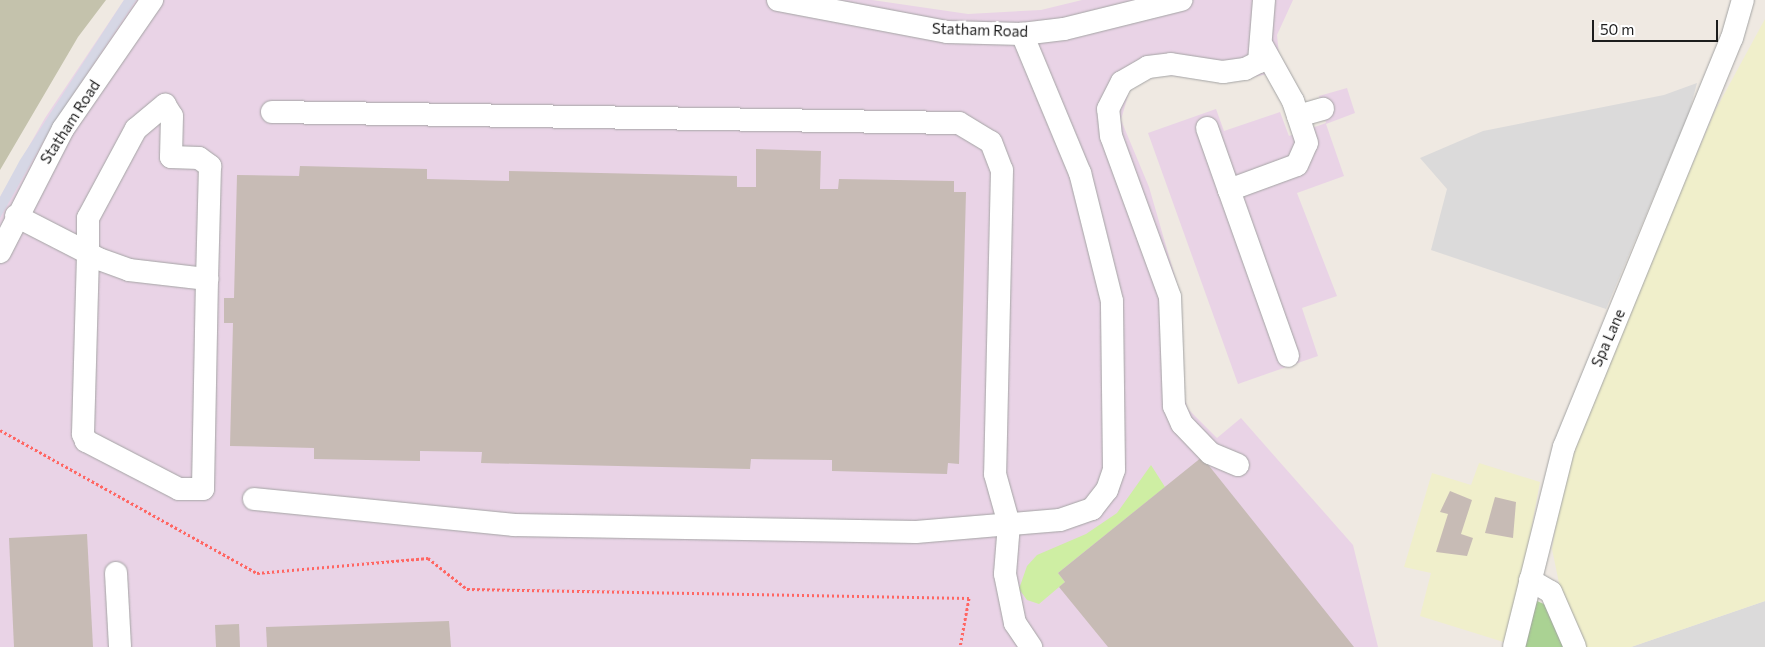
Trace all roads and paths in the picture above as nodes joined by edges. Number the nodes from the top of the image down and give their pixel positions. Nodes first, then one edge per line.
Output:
1 (152, 0) edge
2 (778, 0) edge
3 (1181, 0) edge
4 (1264, 0) edge
5 (1743, 0) edge
6 (1760, 0) edge
7 (1022, 34) junction
8 (1732, 38) junction
9 (1263, 47) junction
10 (1323, 109) dead end
11 (272, 112) dead end
12 (1298, 116) junction
13 (1207, 128) dead end
14 (1229, 190) junction
15 (16, 216) junction
16 (0, 252) edge
17 (88, 253) junction
18 (207, 279) junction
19 (1288, 356) dead end
20 (0, 430) edge
21 (1238, 464) dead end
22 (254, 498) dead end
23 (1009, 524) junction
24 (116, 573) dead end
25 (1530, 580) junction
26 (120, 647) edge
27 (960, 647) edge
28 (1031, 647) edge
29 (1514, 647) edge
30 (1575, 647) edge

1 - 15 street, Statham Road
2 - 7 street, Statham Road
3 - 7 street, Statham Road
4 - 9 street
5 - 8 street, Spa Lane
6 - 8 street, Spa Lane
7 - 23 street
8 - 25 street, Spa Lane
9 - 12 street
9 - 21 street
10 - 12 street
11 - 23 street
12 - 14 street
13 - 14 street
14 - 19 street
15 - 16 street, Statham Road
15 - 17 street
17 - 18 street
17 - 18 street
17 - 18 street
20 - 27 path
22 - 23 street
23 - 28 street
24 - 26 street
25 - 29 street, Spa Lane
25 - 30 street

